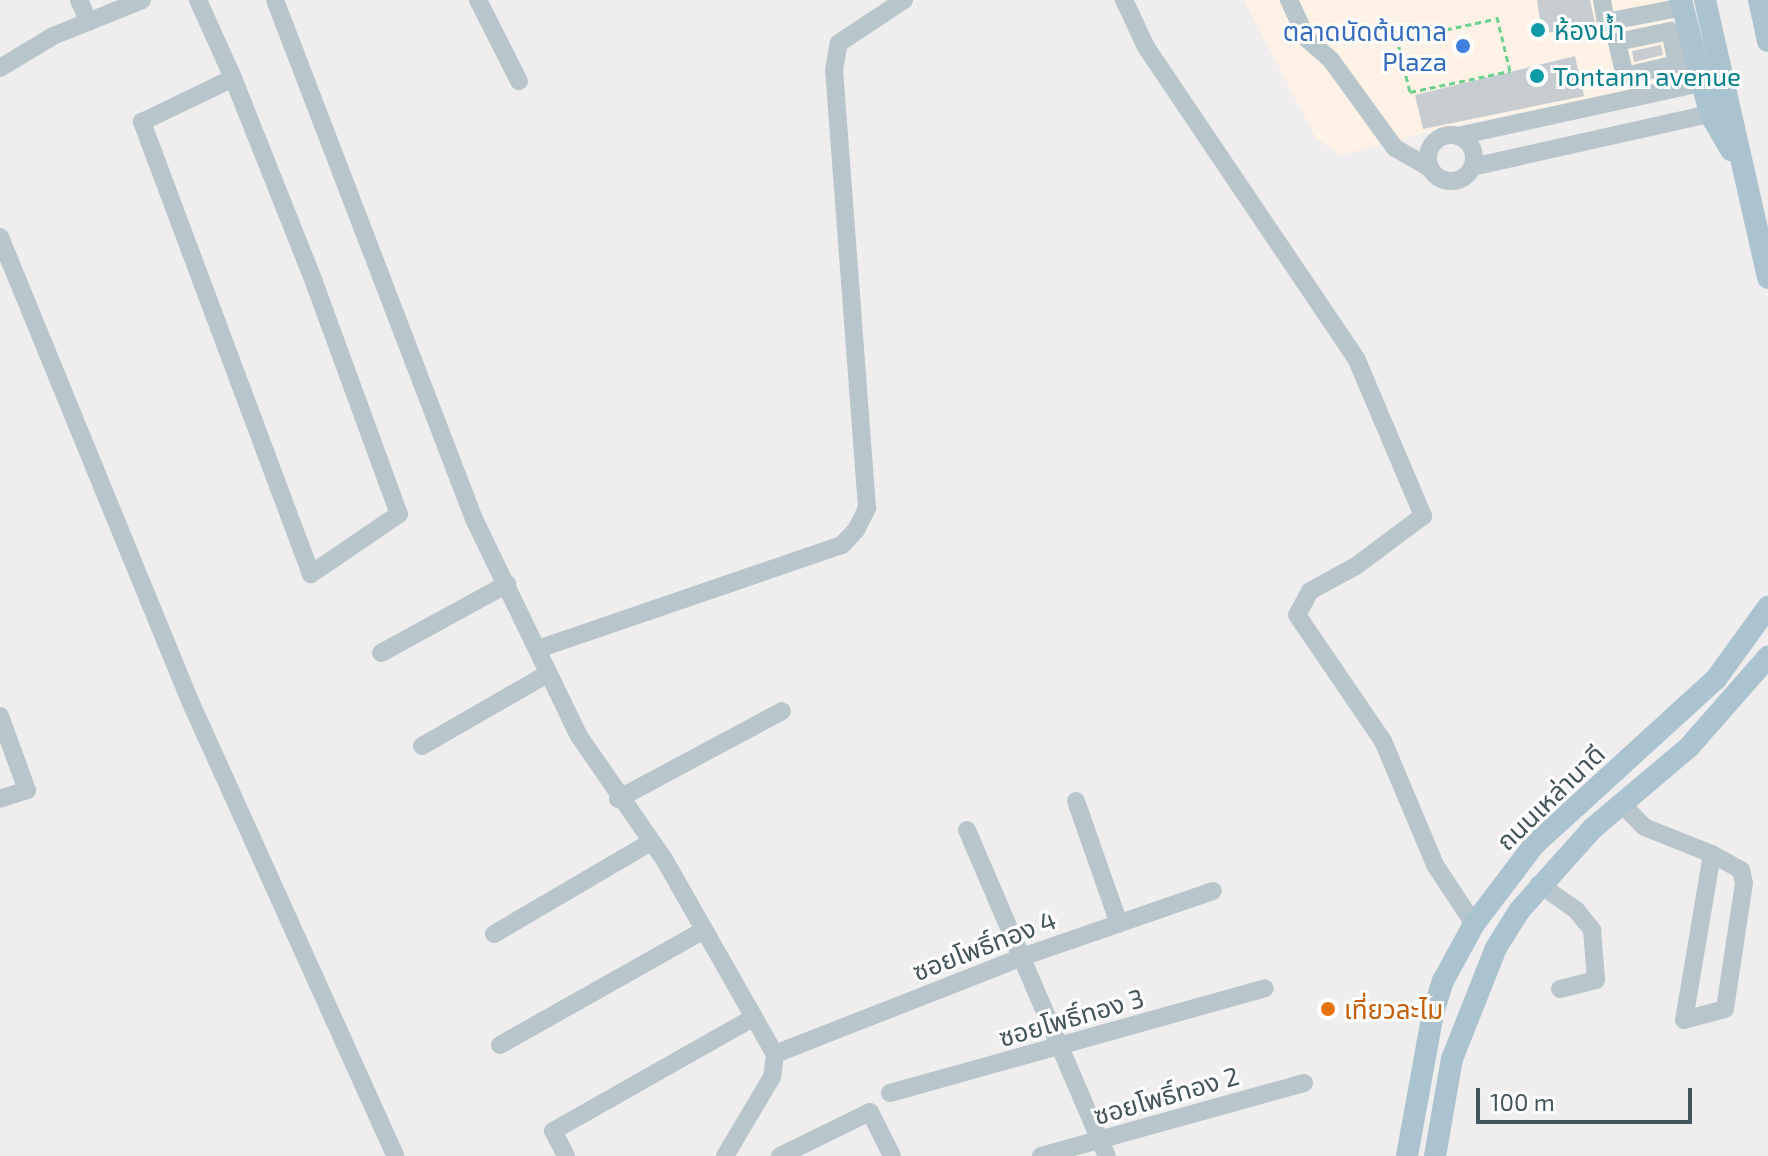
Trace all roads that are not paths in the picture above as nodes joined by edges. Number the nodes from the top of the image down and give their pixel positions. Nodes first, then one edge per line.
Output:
1 (79, 0) edge
2 (142, 0) edge
3 (198, 0) edge
4 (275, 0) edge
5 (478, 0) edge
6 (904, 0) edge
7 (1124, 0) edge
8 (1289, 0) edge
9 (1602, 0) edge
10 (1705, 0) edge
11 (1759, 0) edge
12 (1673, 4) edge
13 (89, 22) junction
14 (1768, 41) edge
15 (0, 68) edge
16 (233, 78) junction
17 (519, 81) dead end
18 (1702, 83) junction
19 (1710, 114) junction
20 (1458, 136) junction
21 (1436, 140) junction
22 (1395, 148) junction
23 (1472, 167) junction
24 (1430, 168) junction
25 (1741, 168) junction
26 (0, 237) edge
27 (1768, 278) edge
28 (507, 584) junction
29 (1768, 607) edge
30 (538, 649) junction
31 (381, 653) dead end
32 (1767, 659) edge
33 (549, 673) junction
34 (782, 711) dead end
35 (0, 716) edge
36 (422, 746) dead end
37 (0, 799) edge
38 (618, 799) junction
39 (1076, 801) dead end
40 (1622, 804) junction
41 (967, 830) dead end
42 (649, 843) junction
43 (1712, 854) junction
44 (1539, 884) junction
45 (1213, 891) dead end
46 (1119, 924) junction
47 (1474, 924) junction
48 (704, 930) junction
49 (494, 934) dead end
50 (1022, 957) junction
51 (1265, 988) dead end
52 (1560, 989) dead end
53 (753, 1018) junction
54 (500, 1045) dead end
55 (1061, 1049) junction
56 (775, 1054) junction
57 (1304, 1083) dead end
58 (890, 1093) dead end
59 (1104, 1148) edge
60 (395, 1156) edge
61 (566, 1156) edge
62 (725, 1156) edge
63 (780, 1156) edge
64 (892, 1156) edge
65 (1041, 1156) edge
66 (1407, 1156) edge
67 (1435, 1156) edge

1 - 13 street
2 - 13 street
3 - 16 street
4 - 28 street
5 - 17 street
6 - 30 street
7 - 47 street
8 - 22 street
9 - 12 street
10 - 25 main road
11 - 14 main road
12 - 18 main road
13 - 15 street
16 - 16 street
18 - 19 main road
18 - 20 street
19 - 23 street
19 - 25 main road
20 - 21 street
20 - 23 street
21 - 22 street
21 - 24 street
22 - 24 street
23 - 24 street
25 - 27 main road
26 - 60 street
28 - 30 street
28 - 31 street
29 - 47 main road, ถนนเหล่านาดี
30 - 33 street
32 - 40 main road, ถนนเหล่านาดี
33 - 36 street
33 - 38 street
34 - 38 street
35 - 37 street
38 - 42 street
39 - 46 street
40 - 43 street
40 - 44 main road, ถนนเหล่านาดี
41 - 50 street
42 - 48 street
42 - 49 street
43 - 43 street
44 - 52 street
44 - 67 main road, ถนนเหล่านาดี
45 - 46 street, ซอยโพธิ์ทอง 4
46 - 50 street, ซอยโพธิ์ทอง 4
47 - 66 main road, ถนนเหล่านาดี
48 - 53 street
48 - 54 street
50 - 55 street
50 - 56 street, ซอยโพธิ์ทอง 4
51 - 55 street, ซอยโพธิ์ทอง 3
53 - 56 street
53 - 61 street
55 - 58 street, ซอยโพธิ์ทอง 3
55 - 59 street
56 - 62 street
57 - 59 street, ซอยโพธิ์ทอง 2
59 - 65 street, ซอยโพธิ์ทอง 2
63 - 64 street

